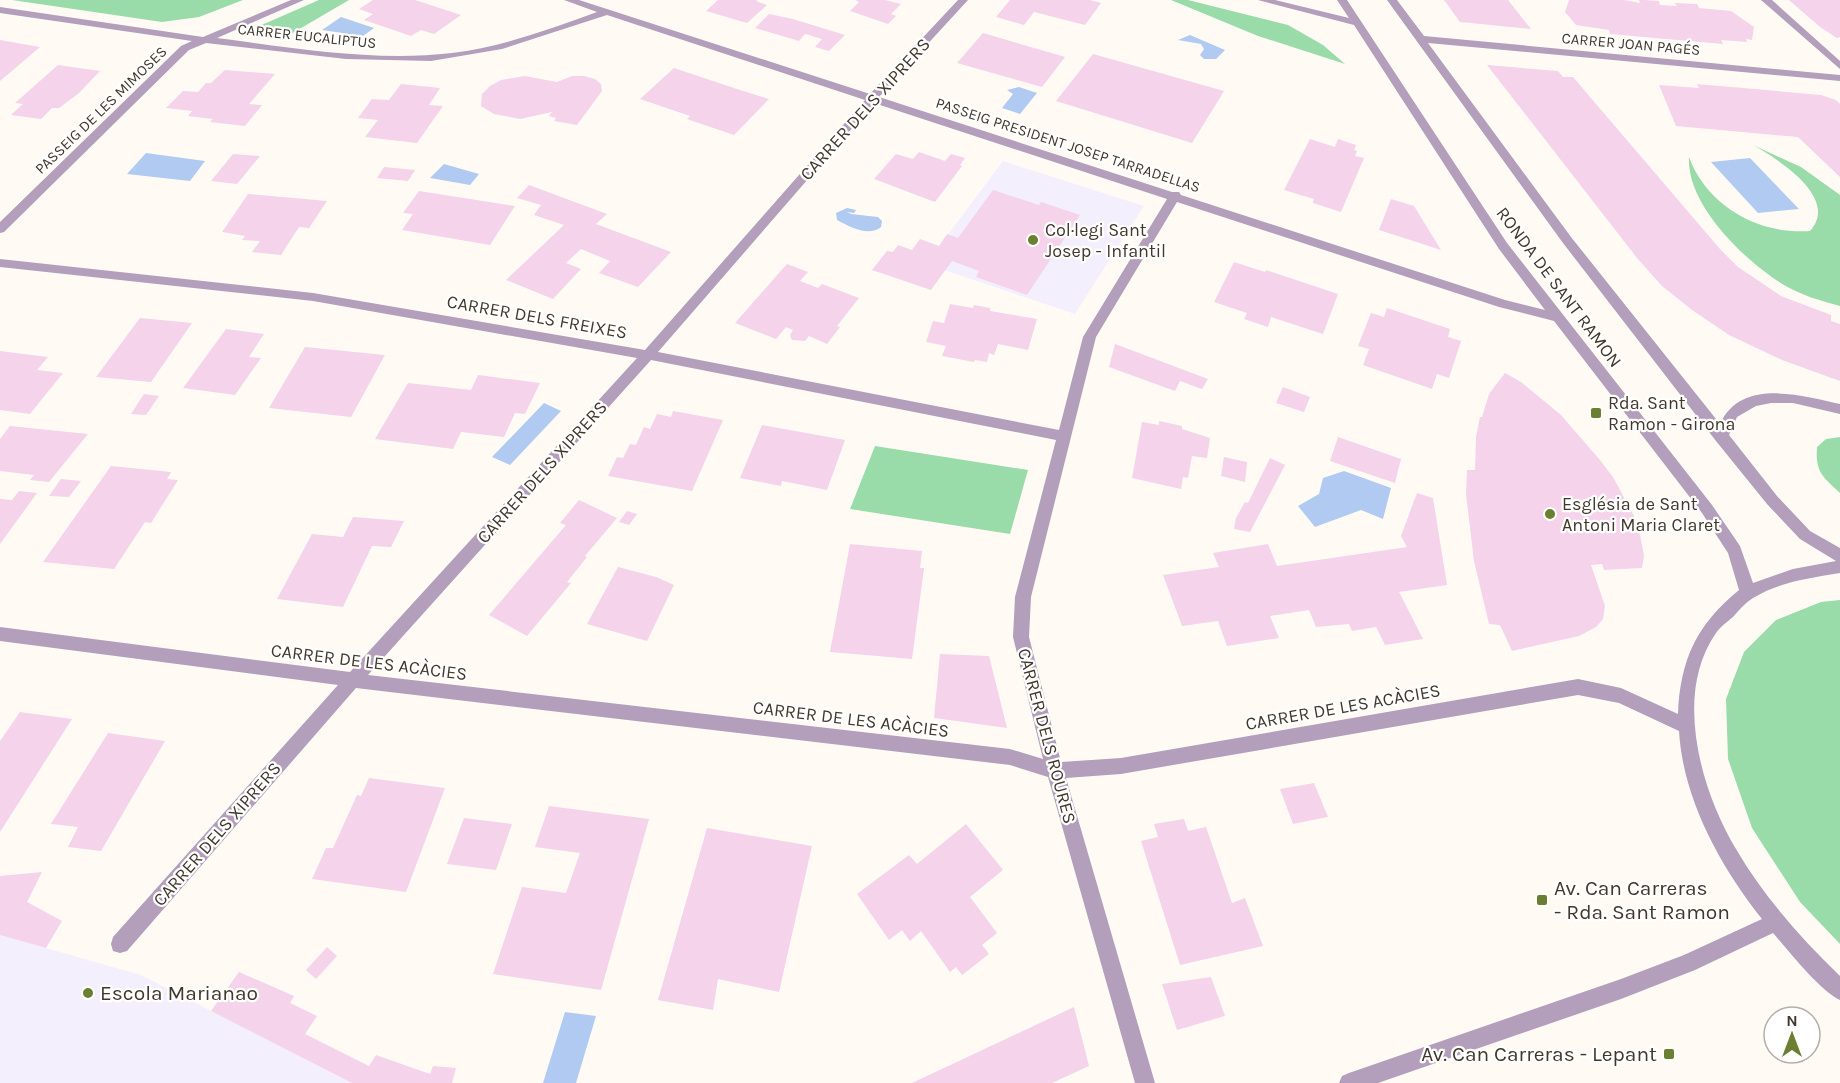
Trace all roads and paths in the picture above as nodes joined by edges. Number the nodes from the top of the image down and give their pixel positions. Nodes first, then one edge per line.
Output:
1 (300, 0) edge
2 (569, 0) edge
3 (963, 0) edge
4 (1263, 0) edge
5 (1342, 0) edge
6 (1392, 0) edge
7 (1766, 0) edge
8 (0, 10) edge
9 (607, 12) junction
10 (1356, 23) junction
11 (1420, 39) junction
12 (205, 40) junction
13 (1840, 66) edge
14 (1840, 78) edge
15 (873, 97) junction
16 (1175, 195) junction
17 (0, 229) edge
18 (0, 263) edge
19 (1557, 317) junction
20 (648, 354) junction
21 (1840, 409) edge
22 (1063, 436) junction
23 (1721, 437) junction
24 (1840, 556) edge
25 (1840, 567) edge
26 (1748, 593) junction
27 (0, 634) edge
28 (353, 680) junction
29 (1687, 726) junction
30 (1055, 771) junction
31 (1776, 922) junction
32 (120, 944) dead end
33 (1840, 990) edge
34 (1145, 1083) edge
35 (1349, 1083) edge

1 - 12 street, PASSEIG DE LES MIMOSES
2 - 9 street, PASSEIG PRESIDENT JOSEP TARRADELLAS
3 - 15 street, CARRER DELS XIPRERS
4 - 10 street
5 - 10 street, RONDA DE SANT RAMON
6 - 11 street, RONDA DE SANT RAMON
7 - 13 street
8 - 12 street, CARRER EUCALIPTUS
9 - 12 street, CARRER EUCALIPTUS
9 - 15 street, PASSEIG PRESIDENT JOSEP TARRADELLAS
10 - 19 street, RONDA DE SANT RAMON
11 - 14 street, CARRER JOAN PAGÉS
11 - 23 street, RONDA DE SANT RAMON
12 - 17 street, PASSEIG DE LES MIMOSES
15 - 16 street, PASSEIG PRESIDENT JOSEP TARRADELLAS
15 - 20 street, CARRER DELS XIPRERS
16 - 19 street, PASSEIG PRESIDENT JOSEP TARRADELLAS
16 - 22 street, CARRER DELS ROURES
18 - 20 street, CARRER DELS FREIXES
19 - 26 street, RONDA DE SANT RAMON
20 - 22 street, CARRER DELS FREIXES
20 - 28 street, CARRER DELS XIPRERS
21 - 23 street
22 - 30 street, CARRER DELS ROURES
23 - 24 street, RONDA DE SANT RAMON
25 - 26 street
26 - 29 street
27 - 28 street, CARRER DE LES ACÀCIES
28 - 30 street, CARRER DE LES ACÀCIES
28 - 32 street, CARRER DELS XIPRERS
29 - 30 street, CARRER DE LES ACÀCIES
29 - 31 street
30 - 34 street, CARRER DELS ROURES
31 - 33 street
31 - 35 street

